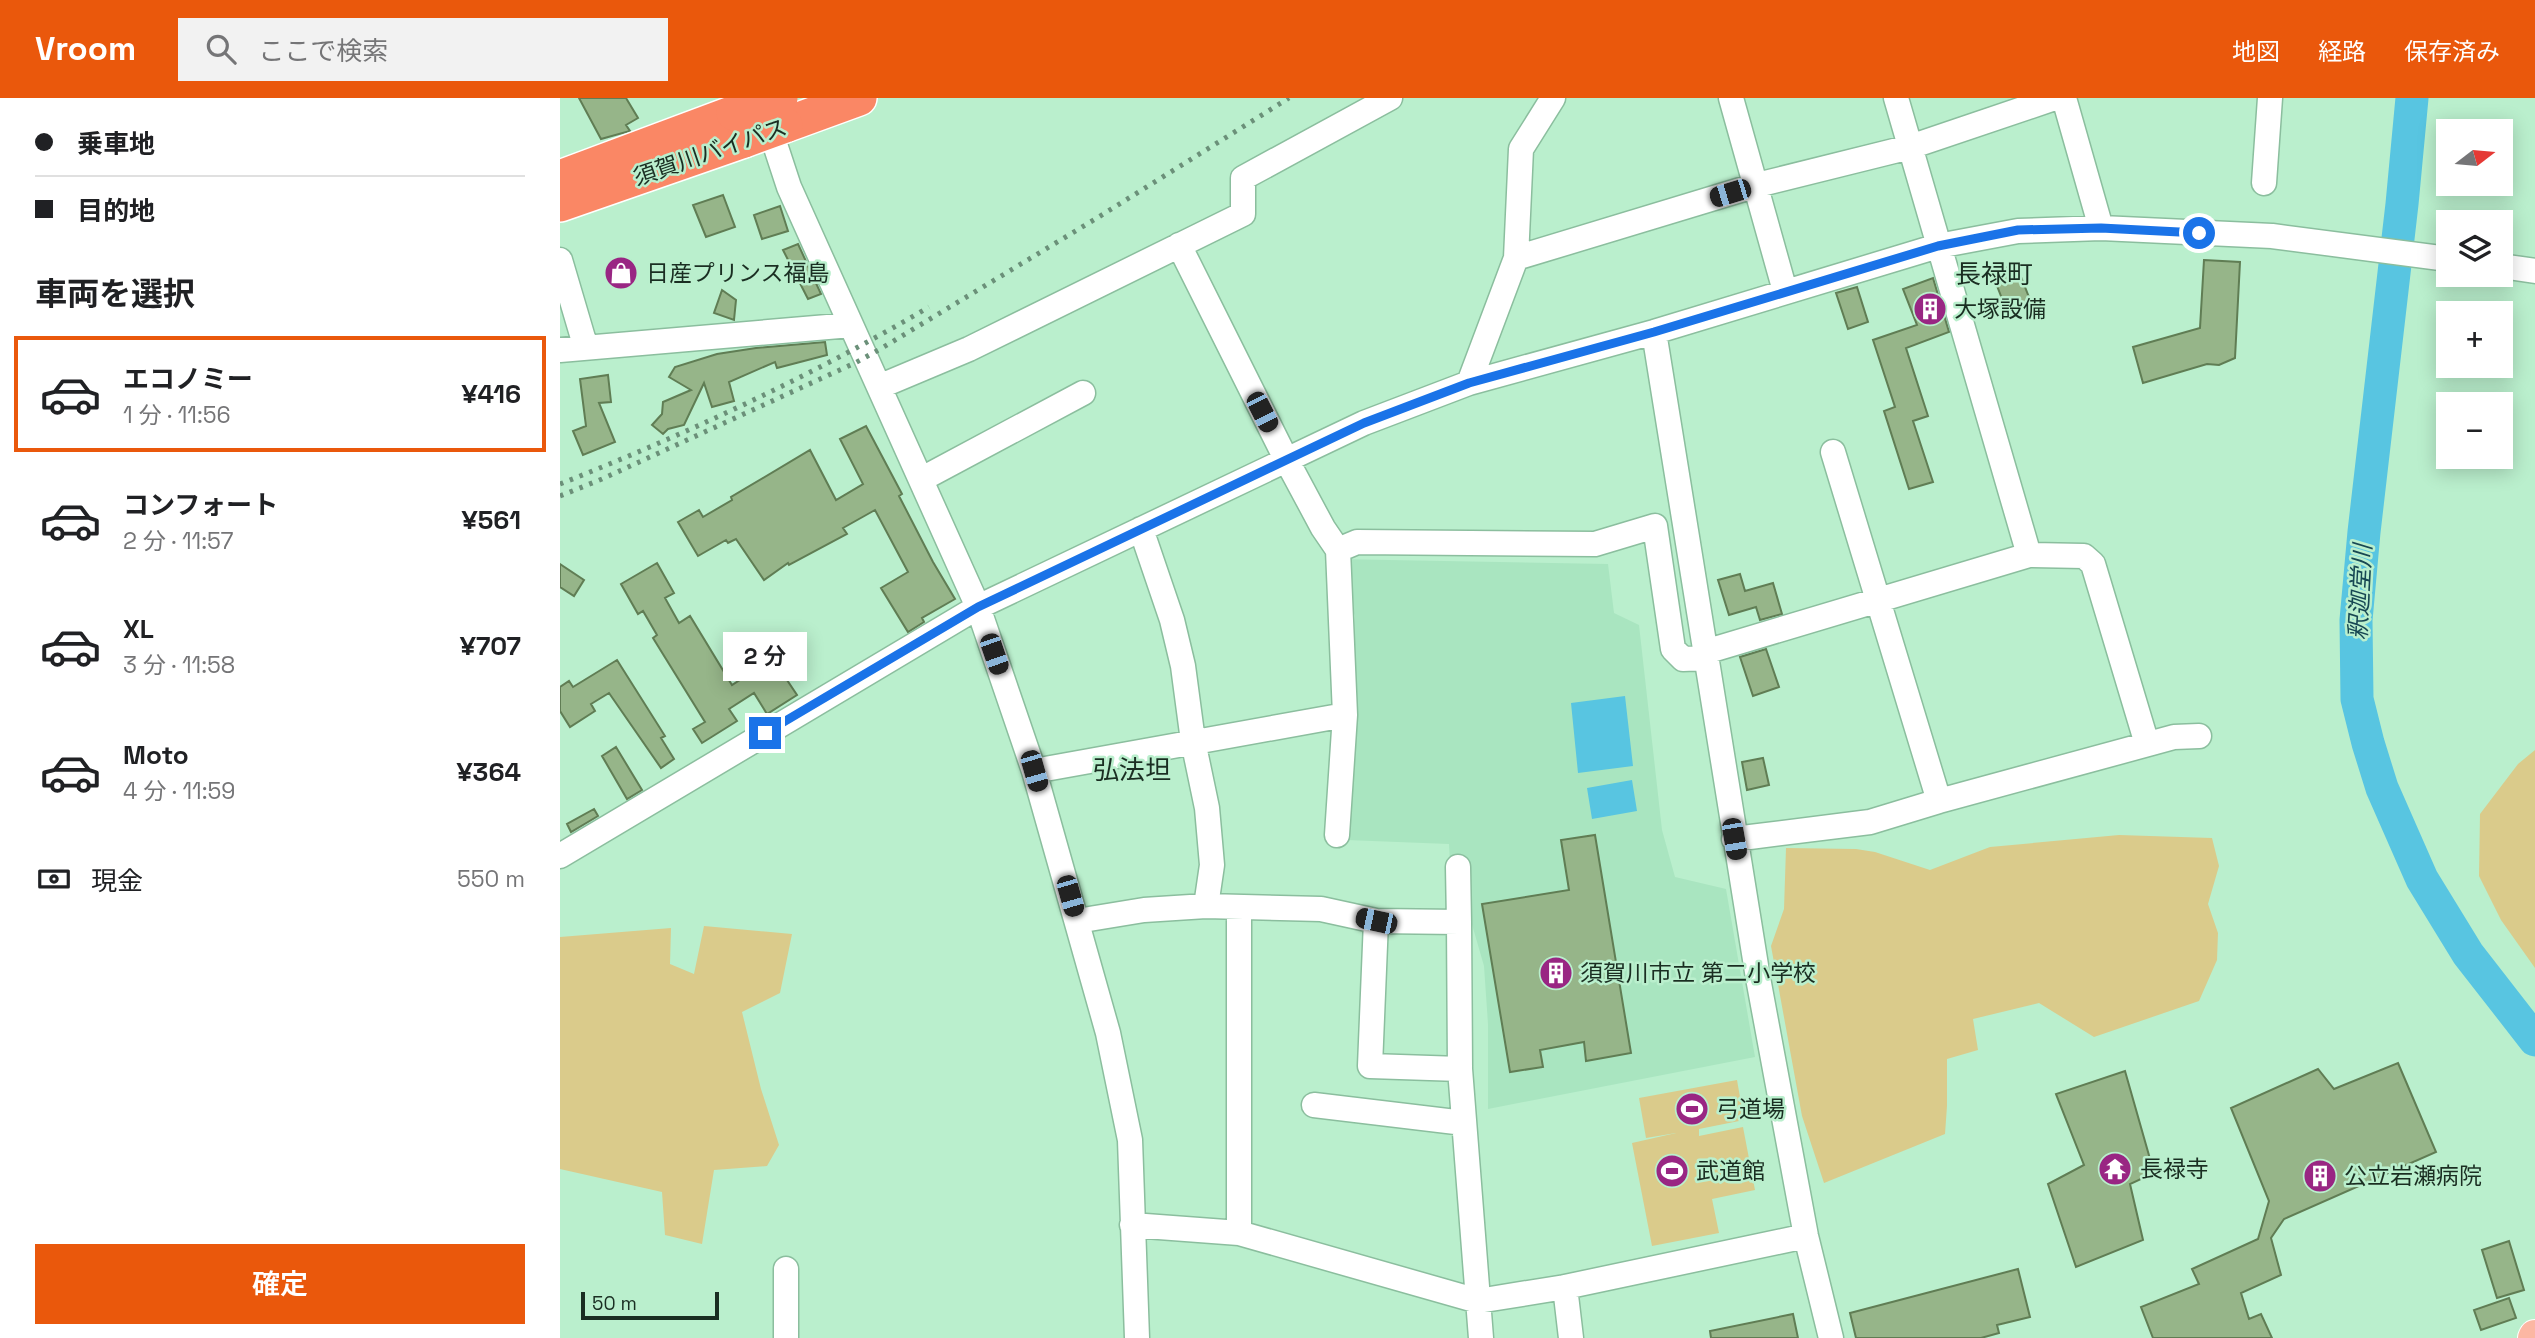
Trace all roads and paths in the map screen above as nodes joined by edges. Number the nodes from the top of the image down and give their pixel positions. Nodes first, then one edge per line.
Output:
1 (859, 98) edge
2 (1390, 98) edge
3 (1553, 98) edge
4 (1731, 98) edge
5 (1896, 98) edge
6 (2055, 98) edge
7 (2064, 98) edge
8 (2270, 98) edge
9 (782, 107) edge
10 (746, 117) edge
11 (1910, 147) junction
12 (560, 178) edge
13 (2264, 183) dead end
14 (1757, 185) junction
15 (560, 205) edge
16 (2101, 228) junction
17 (1179, 245) junction
18 (1938, 246) junction
19 (2436, 257) edge
20 (1516, 258) junction
21 (560, 260) edge
22 (2513, 268) edge
23 (2535, 271) edge
24 (1786, 291) junction
25 (851, 325) junction
26 (1654, 332) junction
27 (588, 347) junction
28 (560, 350) edge
29 (1469, 383) junction
30 (881, 386) junction
31 (1083, 393) dead end
32 (1833, 452) dead end
33 (1286, 460) junction
34 (922, 479) junction
35 (1141, 529) junction
36 (1338, 550) junction
37 (2029, 555) junction
38 (1878, 602) junction
39 (978, 607) junction
40 (1706, 655) junction
41 (1345, 715) junction
42 (2199, 736) dead end
43 (1193, 741) junction
44 (2147, 744) junction
45 (1034, 771) junction
46 (1939, 801) junction
47 (1337, 835) dead end
48 (1734, 839) junction
49 (560, 856) edge
50 (1458, 867) dead end
51 (1206, 906) junction
52 (1239, 907) junction
53 (1077, 921) junction
54 (1376, 921) junction
55 (1459, 922) junction
56 (1460, 1069) junction
57 (1314, 1105) dead end
58 (1464, 1123) junction
59 (1132, 1225) junction
60 (1239, 1233) junction
61 (1807, 1236) junction
62 (786, 1269) dead end
63 (1565, 1286) junction
64 (1478, 1301) junction
65 (786, 1338) edge
66 (1137, 1338) edge
67 (1481, 1338) edge
68 (1571, 1338) edge
69 (1831, 1338) edge

1 - 9 highway, 須賀川バイパス
2 - 17 street
3 - 20 street
4 - 14 street
5 - 11 street
6 - 11 street
7 - 16 street
8 - 13 street
9 - 10 highway, 須賀川バイパス, bridge
10 - 12 highway, 須賀川バイパス
10 - 15 highway, 須賀川バイパス
10 - 25 street
11 - 14 street
11 - 18 street
14 - 20 street
14 - 24 street
16 - 18 street
16 - 19 street
17 - 30 street
17 - 33 street
18 - 24 street
18 - 37 street
20 - 29 street
21 - 27 street
22 - 23 street
24 - 26 street
25 - 27 street
25 - 30 street
26 - 29 street
26 - 40 street
27 - 28 street
29 - 33 street
30 - 34 street
31 - 34 street
32 - 38 street
33 - 35 street
33 - 36 street
34 - 39 street
35 - 39 street
35 - 43 street
36 - 40 street
36 - 41 street
37 - 38 street
37 - 44 street
38 - 40 street
38 - 46 street
39 - 45 street
39 - 49 street
40 - 48 street
41 - 43 street
41 - 47 street
42 - 44 street
43 - 45 street
43 - 51 street
44 - 46 street
45 - 53 street
46 - 48 street
48 - 61 street
50 - 55 street
51 - 52 street
51 - 53 street
52 - 54 street
52 - 60 street
53 - 59 street
54 - 55 street
54 - 56 street
55 - 56 street
56 - 58 street
57 - 58 street
58 - 64 street
59 - 60 street
59 - 66 street
60 - 64 street
61 - 63 street
61 - 69 street
62 - 65 street
63 - 64 street
63 - 68 street
64 - 67 street

